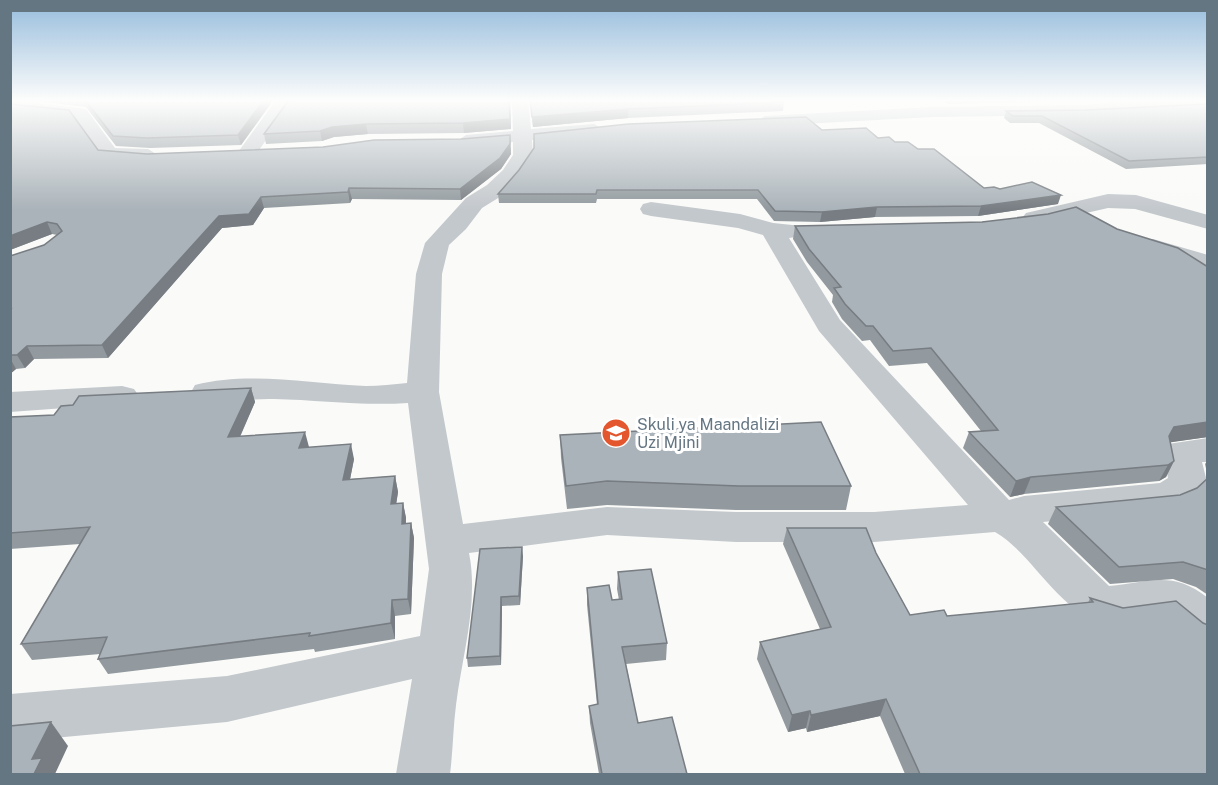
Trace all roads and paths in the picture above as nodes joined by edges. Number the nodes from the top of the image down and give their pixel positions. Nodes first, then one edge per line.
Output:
1 (97, 137) edge
2 (259, 137) edge
3 (465, 137) edge
4 (523, 137) edge
5 (452, 141) edge
6 (270, 151) edge
7 (248, 152) junction
8 (226, 153) edge
9 (161, 155) edge
10 (1073, 208) junction
11 (651, 209) dead end
12 (1010, 221) edge
13 (1208, 222) edge
14 (1102, 224) edge
15 (772, 230) junction
16 (820, 231) edge
17 (1132, 239) edge
18 (1208, 263) edge
19 (423, 392) junction
20 (10, 402) edge
21 (1208, 450) edge
22 (1001, 517) junction
23 (445, 542) junction
24 (1208, 624) edge
25 (442, 652) junction
26 (10, 718) edge
27 (423, 774) edge

1 - 9 street
2 - 7 street
3 - 5 street
4 - 19 street
6 - 7 street
7 - 8 street
10 - 12 street
10 - 13 street
10 - 14 street
11 - 15 street
15 - 16 street
15 - 22 street
17 - 18 street
19 - 20 street
19 - 23 street
21 - 22 street
22 - 23 street
22 - 24 street
23 - 25 street
25 - 26 street
25 - 27 street

